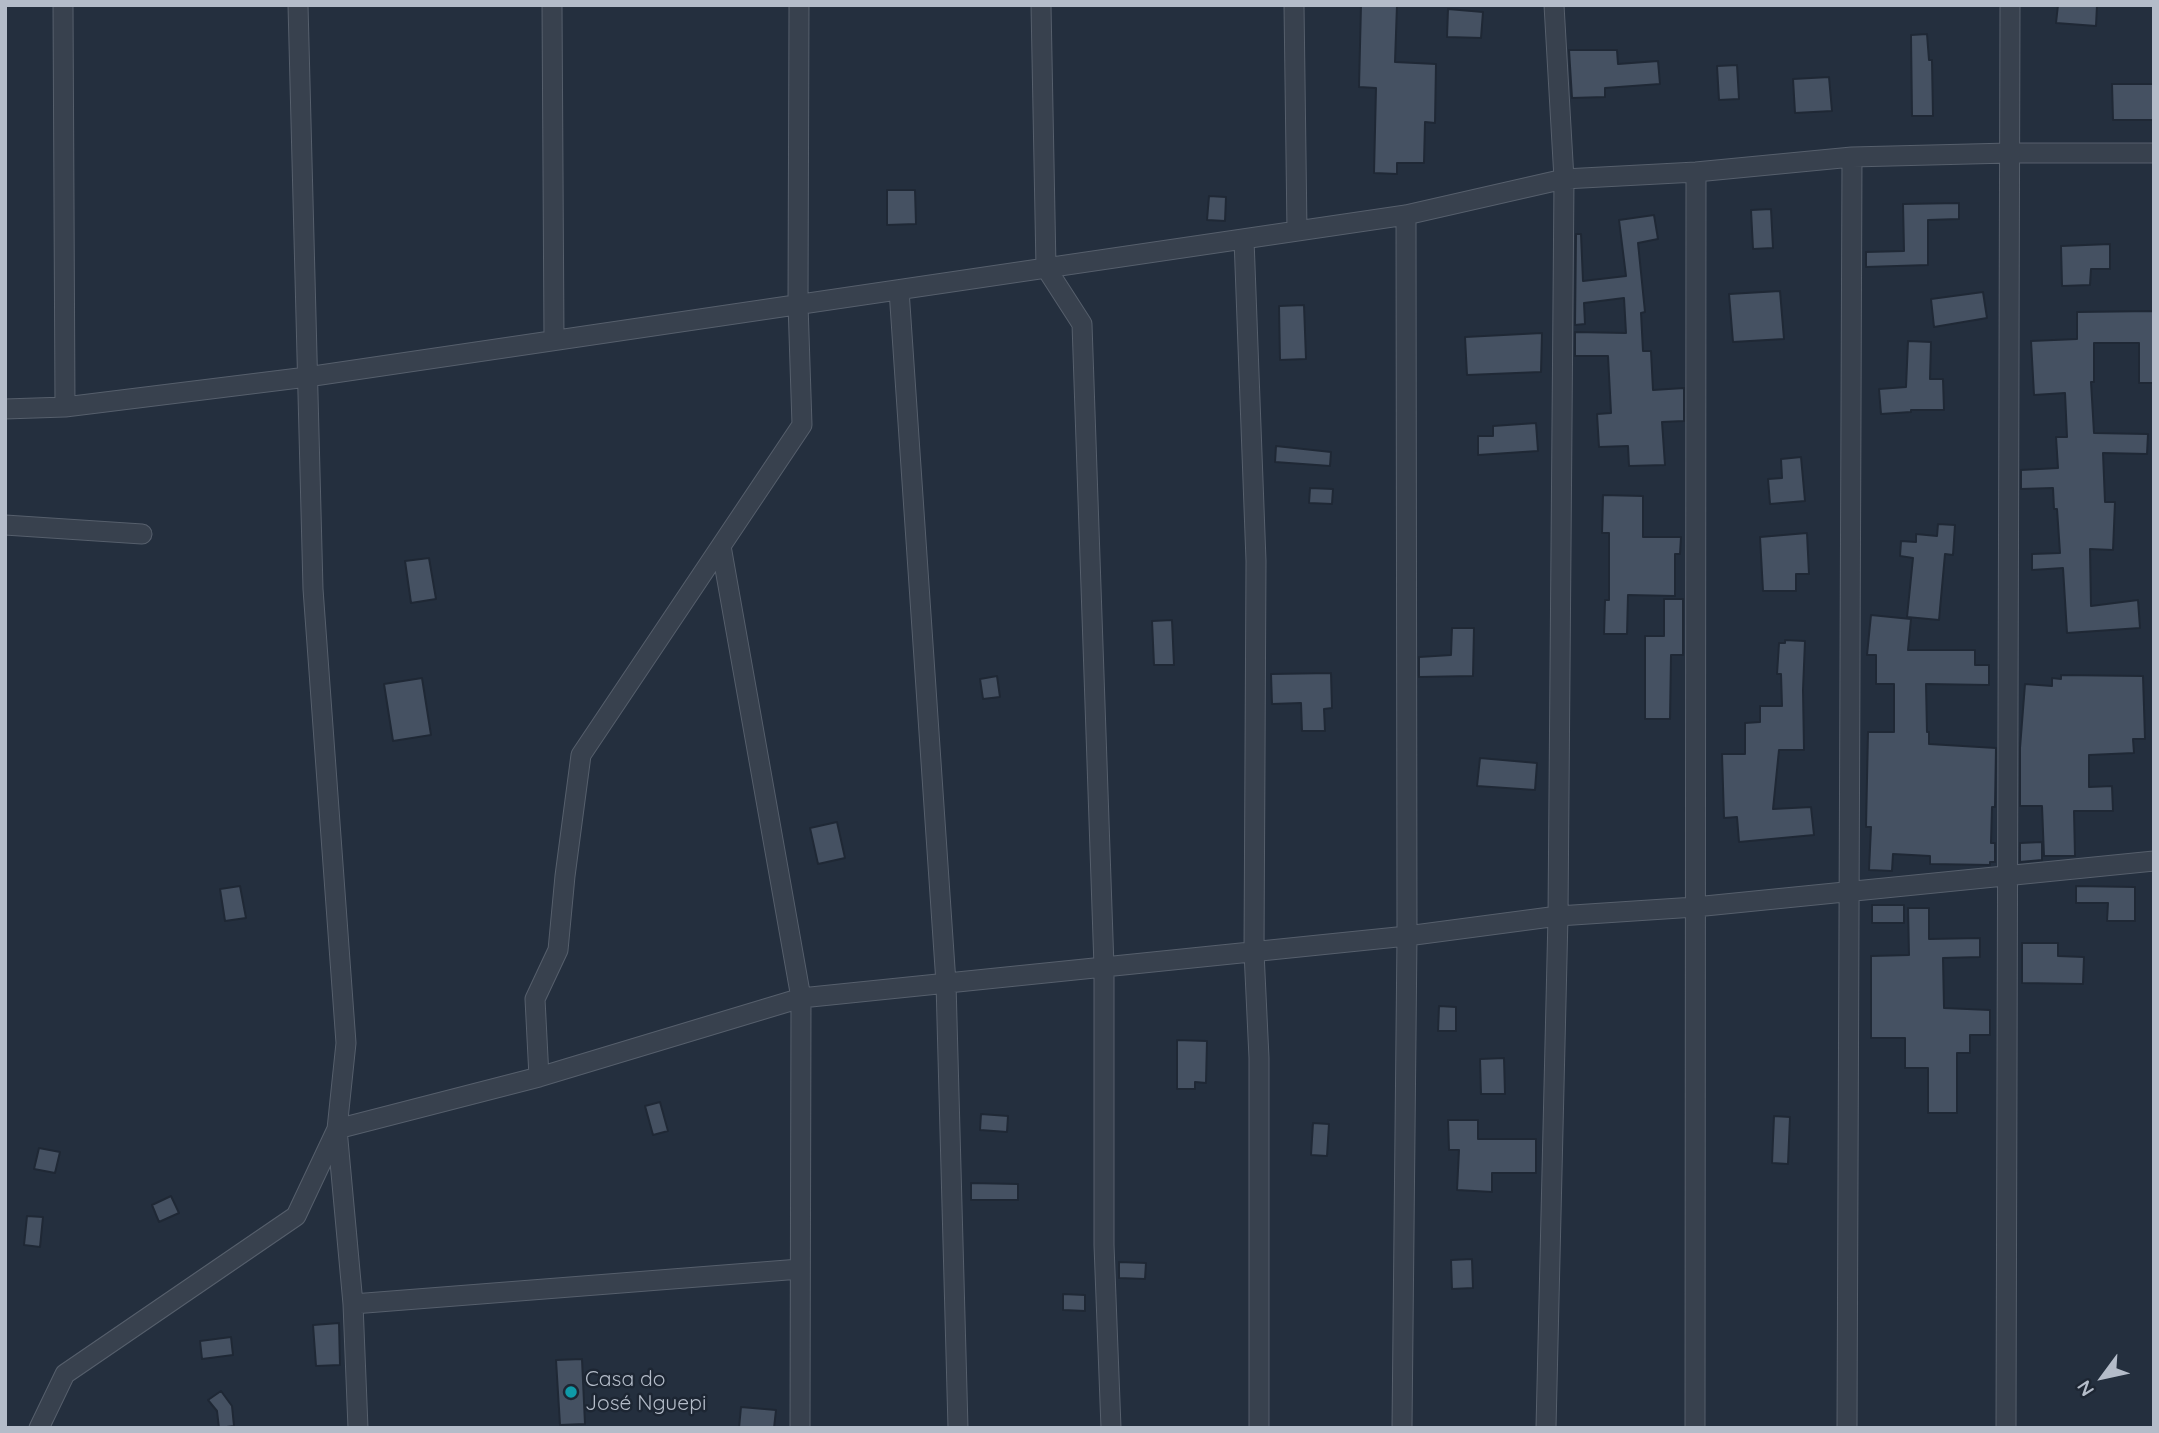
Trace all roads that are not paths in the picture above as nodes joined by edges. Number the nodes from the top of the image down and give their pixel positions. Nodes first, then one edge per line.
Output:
1 (63, 5) edge
2 (298, 5) edge
3 (552, 5) edge
4 (799, 5) edge
5 (1041, 5) edge
6 (1294, 5) edge
7 (1554, 5) edge
8 (2010, 5) edge
9 (2009, 153) junction
10 (2154, 153) edge
11 (1852, 158) junction
12 (1696, 172) junction
13 (1564, 179) junction
14 (1406, 215) junction
15 (1297, 231) junction
16 (1244, 239) junction
17 (1046, 268) junction
18 (899, 290) junction
19 (799, 304) junction
20 (554, 340) junction
21 (307, 377) junction
22 (65, 407) junction
23 (5, 409) edge
24 (5, 525) edge
25 (142, 534) dead end
26 (721, 546) junction
27 (2154, 861) edge
28 (2007, 876) junction
29 (1849, 892) junction
30 (1695, 907) junction
31 (1558, 916) junction
32 (1407, 936) junction
33 (1254, 952) junction
34 (1104, 967) junction
35 (946, 983) junction
36 (801, 998) junction
37 (539, 1077) junction
38 (337, 1129) junction
39 (800, 1269) junction
40 (353, 1304) junction
41 (39, 1428) edge
42 (358, 1428) edge
43 (800, 1428) edge
44 (958, 1428) edge
45 (1111, 1428) edge
46 (1259, 1428) edge
47 (1402, 1428) edge
48 (1546, 1428) edge
49 (1695, 1428) edge
50 (1847, 1428) edge
51 (2006, 1428) edge

1 - 22 street
2 - 21 street
3 - 20 street
4 - 19 street
5 - 17 street
6 - 15 street
7 - 13 street
8 - 9 street
9 - 10 street
9 - 11 street
9 - 28 street
11 - 12 street
11 - 29 street
12 - 13 street
12 - 30 street
13 - 14 street
13 - 31 street
14 - 15 street
14 - 32 street
15 - 16 street
16 - 17 street
16 - 33 street
17 - 18 street
17 - 34 street
18 - 19 street
18 - 35 street
19 - 20 street
19 - 26 street
20 - 21 street
21 - 22 street
21 - 38 street
22 - 23 street
24 - 25 street
26 - 36 street
26 - 37 street
27 - 28 street
28 - 29 street
28 - 51 street
29 - 30 street
29 - 50 street
30 - 31 street
30 - 49 street
31 - 32 street
31 - 48 street
32 - 33 street
32 - 47 street
33 - 34 street
33 - 46 street
34 - 35 street
34 - 45 street
35 - 36 street
35 - 44 street
36 - 37 street
36 - 39 street
37 - 38 street
38 - 40 street
38 - 41 street
39 - 40 street
39 - 43 street
40 - 42 street

